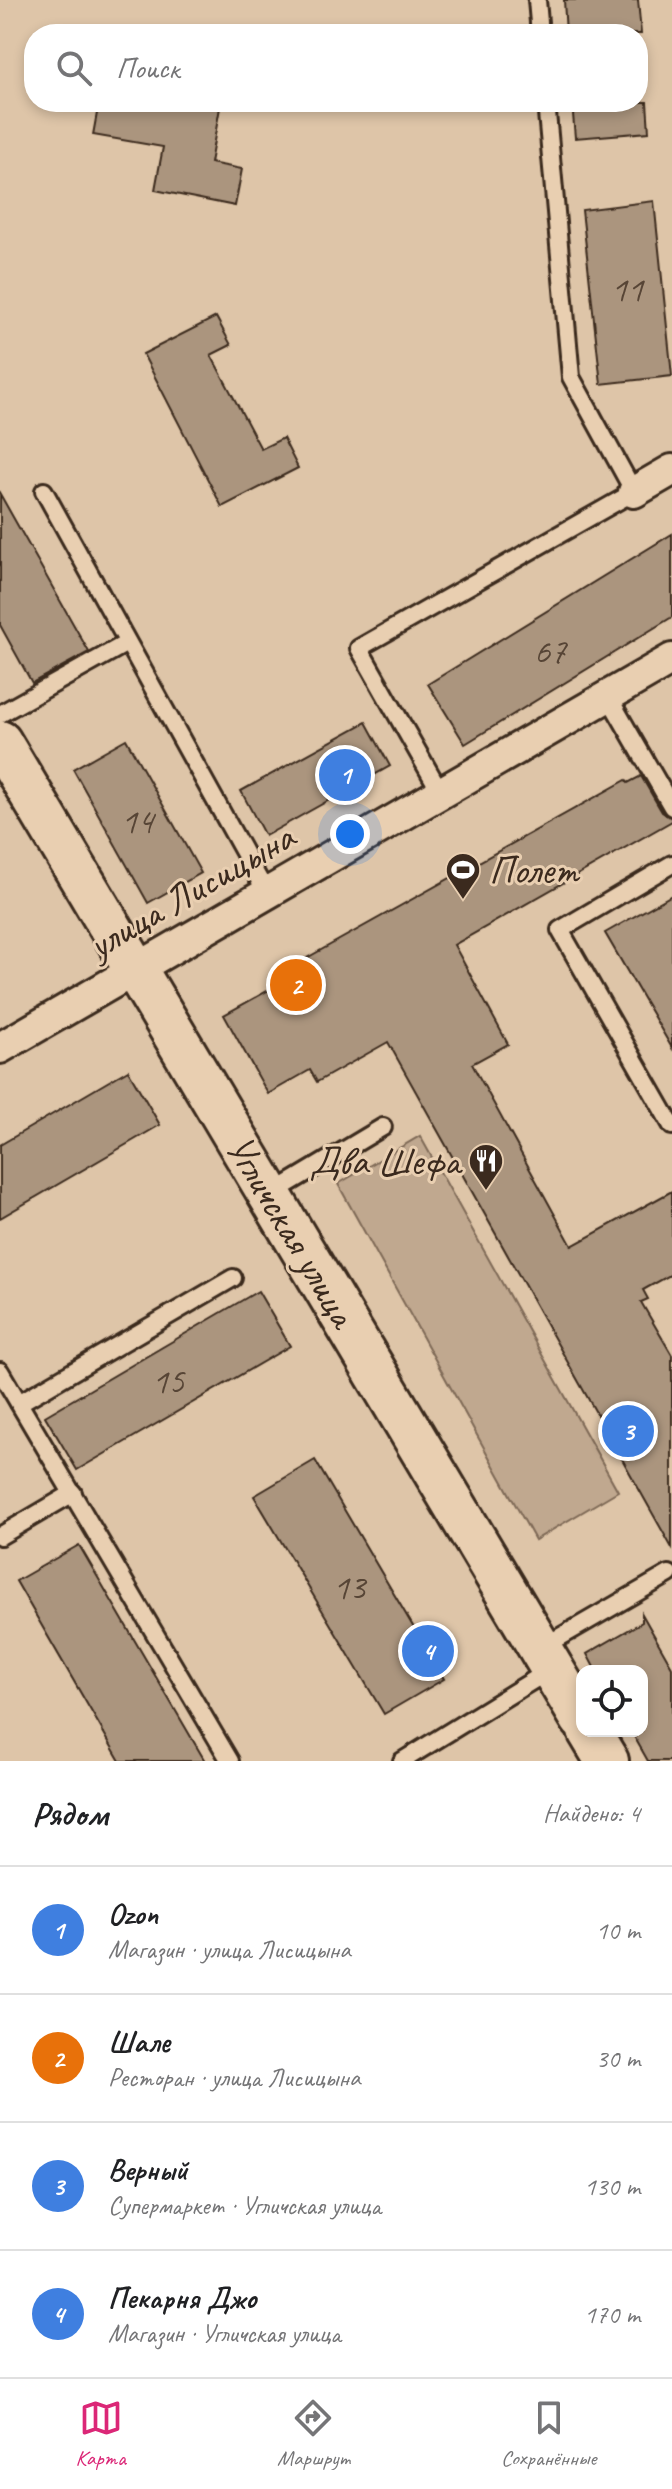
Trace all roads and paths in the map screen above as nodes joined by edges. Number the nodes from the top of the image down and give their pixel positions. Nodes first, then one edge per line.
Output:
1 (537, 0) edge
2 (539, 24) edge
3 (547, 112) edge
4 (672, 470) edge
5 (44, 491) dead end
6 (634, 492) junction
7 (127, 643) junction
8 (672, 659) edge
9 (608, 696) junction
10 (0, 714) edge
11 (0, 742) edge
12 (441, 793) junction
13 (672, 807) edge
14 (672, 864) edge
15 (267, 894) junction
16 (134, 968) junction
17 (0, 1048) edge
18 (672, 1126) edge
19 (383, 1127) dead end
20 (269, 1194) junction
21 (233, 1278) dead end
22 (0, 1371) edge
23 (19, 1403) junction
24 (73, 1493) junction
25 (0, 1536) edge
26 (669, 1574) dead end
27 (546, 1659) junction
28 (576, 1709) edge
29 (593, 1737) edge
30 (230, 1761) edge
31 (402, 1761) edge
32 (607, 1761) edge

1 - 2 lane
3 - 6 lane
4 - 6 street
5 - 7 lane
6 - 12 lane
7 - 10 lane
7 - 15 lane
8 - 9 street, улица Лисицына
9 - 12 street, улица Лисицына
9 - 13 lane
11 - 16 street, Угличская улица
12 - 15 street, улица Лисицына
14 - 18 lane
15 - 16 street, улица Лисицына
16 - 17 street, улица Лисицына
16 - 20 street, Угличская улица
19 - 20 lane
20 - 27 street, Угличская улица
21 - 23 lane
22 - 23 lane
23 - 24 lane
24 - 25 lane
24 - 30 lane
26 - 27 lane
27 - 28 street, Угличская улица
27 - 31 lane
29 - 32 street

